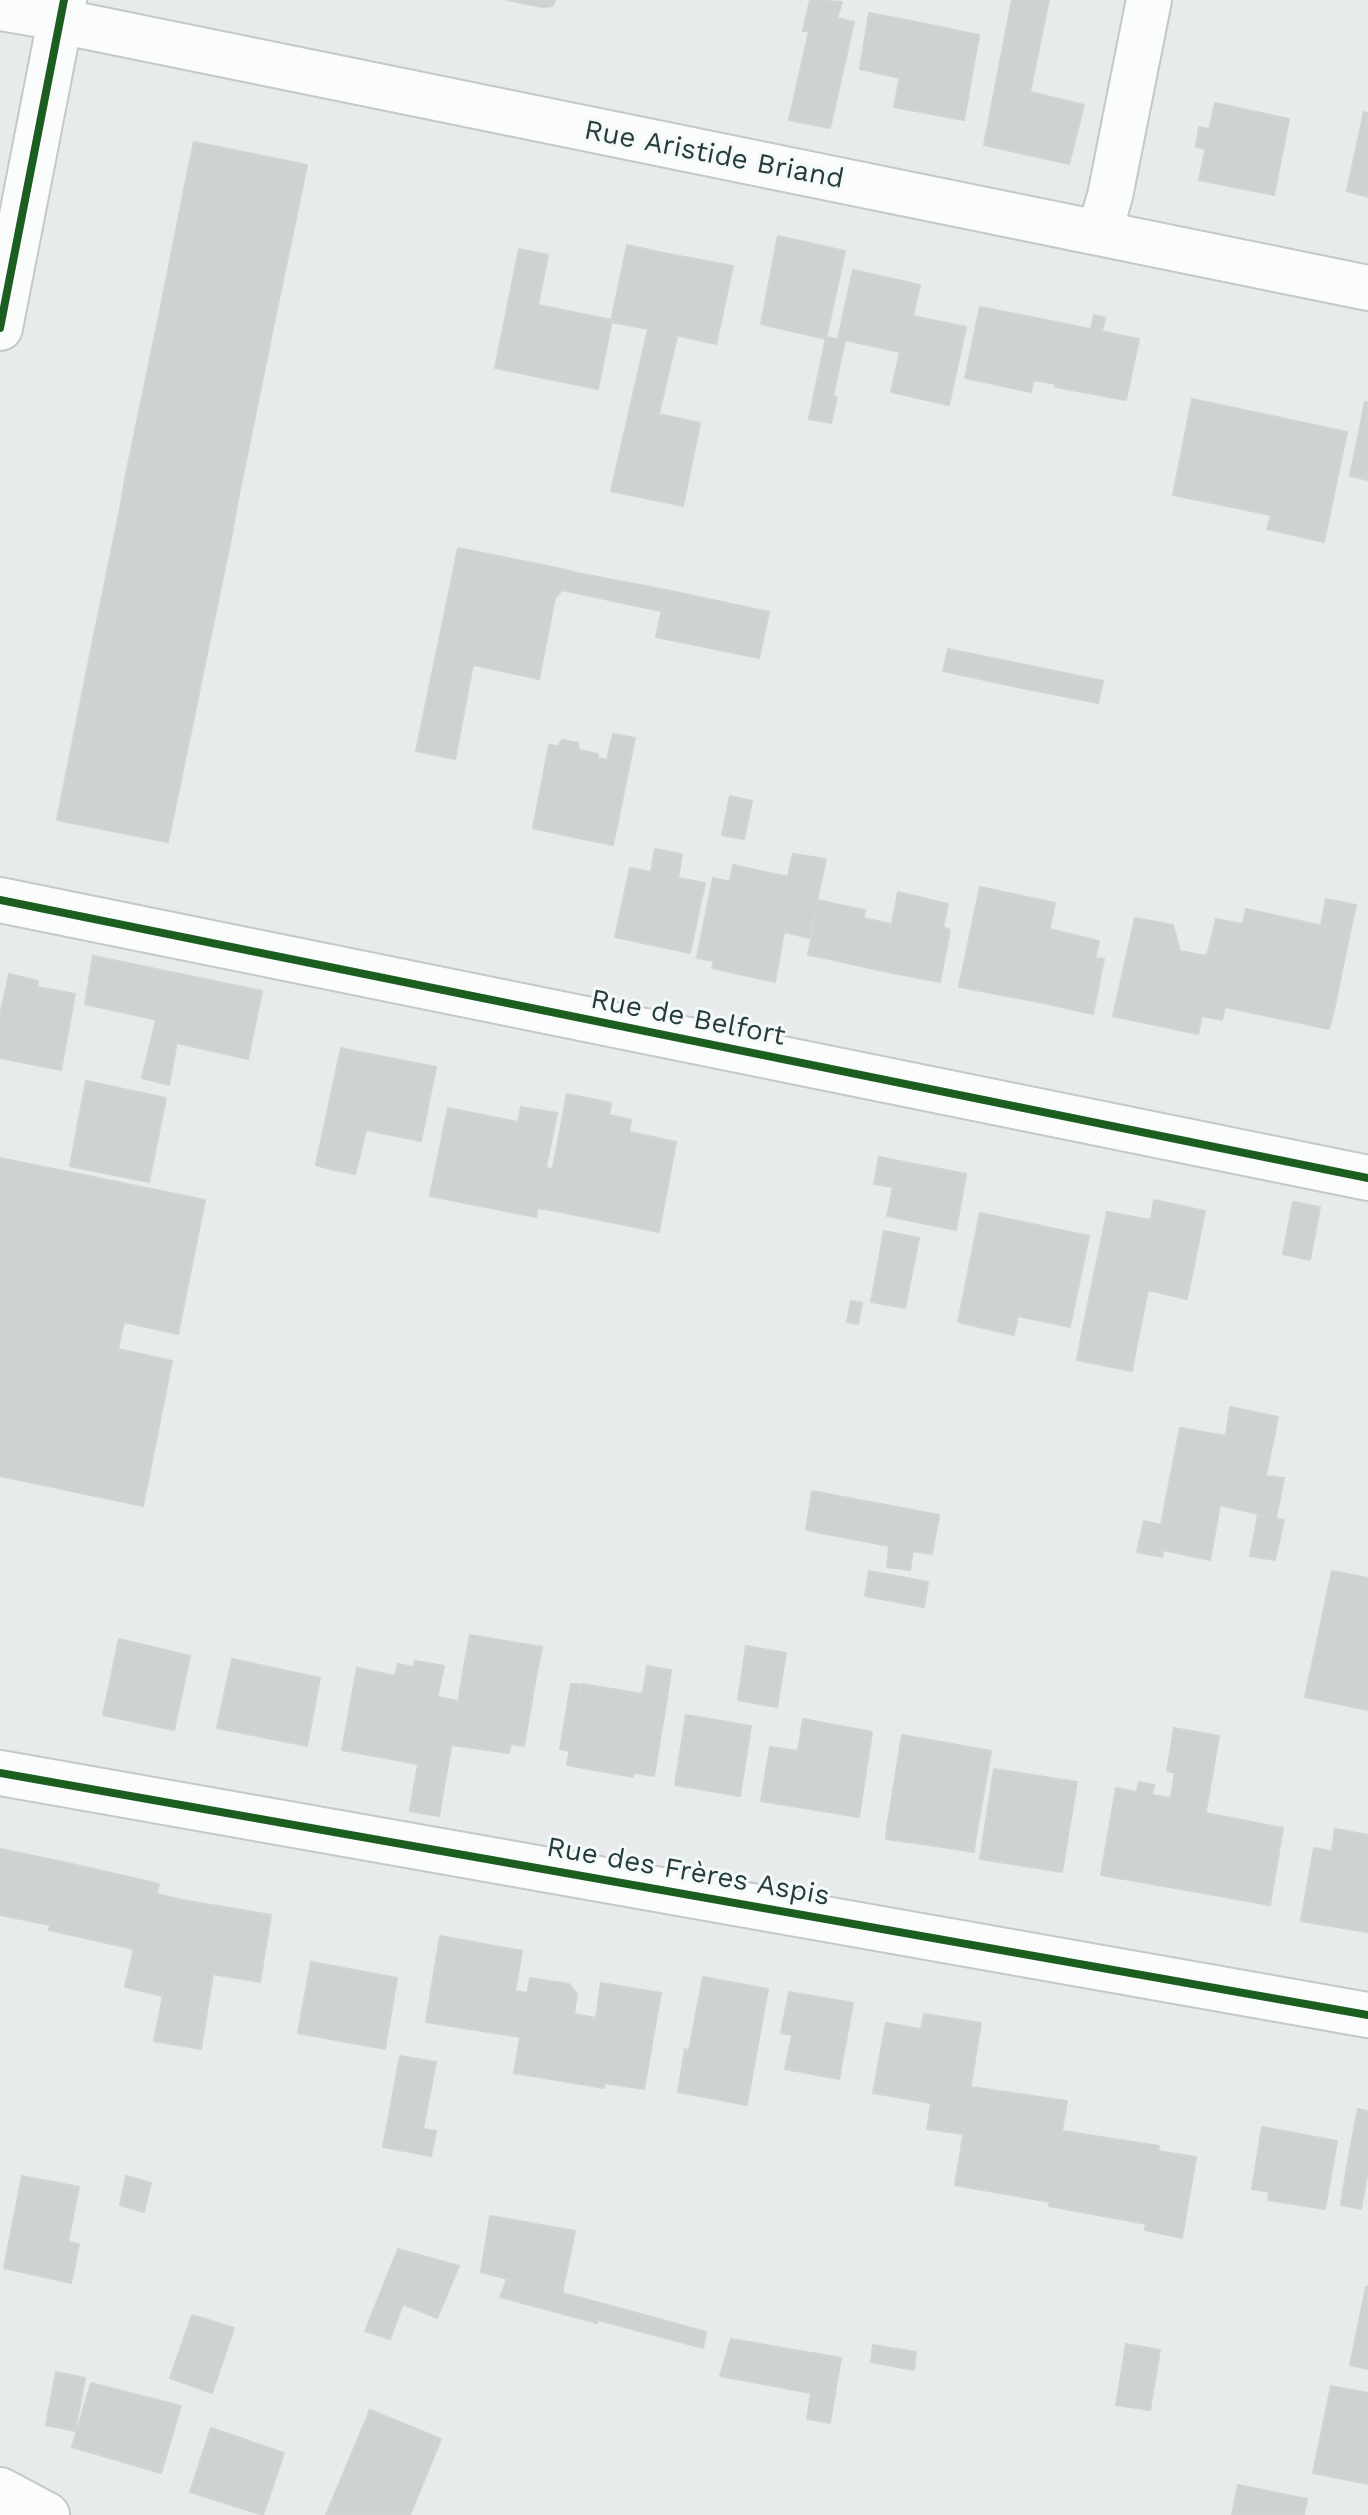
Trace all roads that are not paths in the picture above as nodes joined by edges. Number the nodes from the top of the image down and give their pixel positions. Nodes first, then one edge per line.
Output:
1 (1149, 0) edge
2 (0, 11) edge
3 (62, 11) edge
4 (1099, 233) junction
5 (1368, 288) edge
6 (0, 328) edge
7 (0, 900) edge
8 (1368, 1178) edge
9 (0, 1773) edge
10 (1368, 2015) edge
11 (0, 2490) edge
12 (47, 2515) edge

1 - 4 street
2 - 3 lane
3 - 4 street, Rue Aristide Briand
3 - 6 street
4 - 5 street, Rue Aristide Briand
7 - 8 street, Rue de Belfort
9 - 10 street, Rue des Frères Aspis
11 - 12 street

